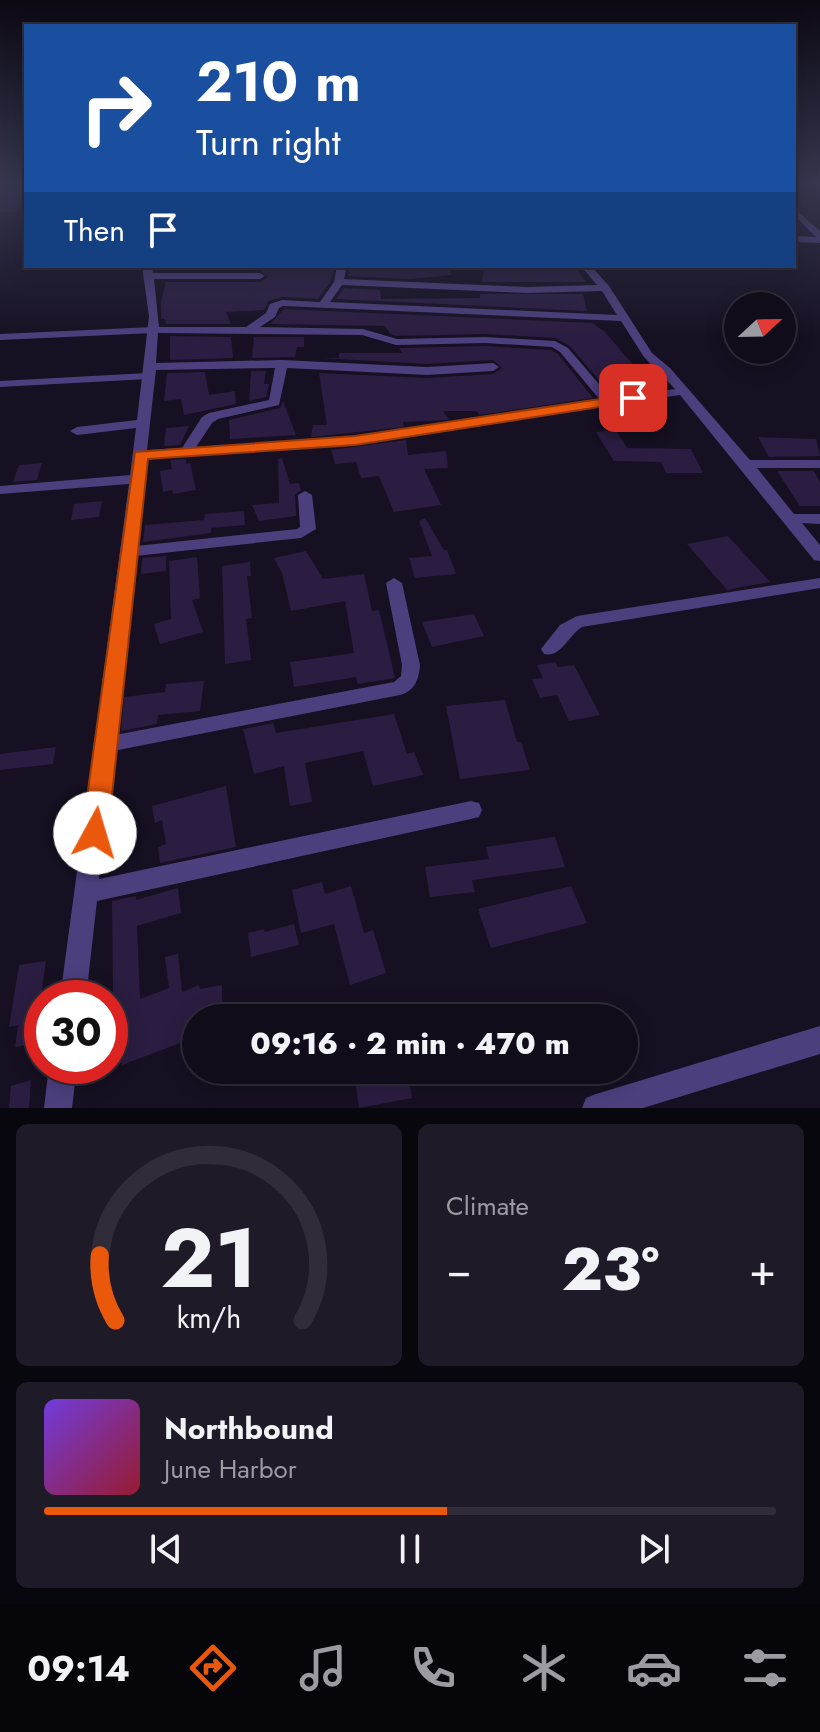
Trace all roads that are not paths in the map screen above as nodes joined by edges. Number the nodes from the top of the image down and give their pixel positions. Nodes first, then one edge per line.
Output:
1 (820, 238) edge
2 (796, 239) edge
3 (342, 268) edge
4 (588, 268) edge
5 (149, 271) edge
6 (260, 276) dead end
7 (339, 282) junction
8 (605, 288) junction
9 (322, 306) junction
10 (621, 318) junction
11 (153, 330) junction
12 (248, 330) junction
13 (0, 337) edge
14 (282, 364) junction
15 (493, 367) dead end
16 (149, 371) junction
17 (0, 384) edge
18 (683, 391) junction
19 (608, 402) junction
20 (143, 423) junction
21 (77, 431) dead end
22 (185, 454) junction
23 (140, 455) junction
24 (746, 464) junction
25 (820, 464) edge
26 (136, 479) junction
27 (0, 490) edge
28 (305, 495) dead end
29 (790, 518) junction
30 (820, 519) edge
31 (127, 552) junction
32 (820, 556) edge
33 (394, 583) dead end
34 (820, 583) edge
35 (550, 649) dead end
36 (105, 745) junction
37 (471, 810) dead end
38 (88, 892) junction
39 (76, 980) edge
40 (820, 1040) edge
41 (61, 1084) edge
42 (58, 1108) edge
43 (596, 1108) edge

1 - 2 street
3 - 7 street
4 - 8 street
5 - 6 street
5 - 11 street
7 - 8 street
7 - 9 street
8 - 10 street
9 - 10 street
9 - 12 street
10 - 18 street
11 - 12 street
11 - 13 lane
11 - 16 street
12 - 19 street
14 - 15 street
14 - 16 street
14 - 22 street
16 - 17 lane
16 - 20 street
18 - 19 street
18 - 24 street
19 - 22 street
20 - 21 street
20 - 23 street
22 - 23 street
23 - 26 street
24 - 25 street
24 - 29 street
26 - 27 street
26 - 31 street
28 - 31 street
29 - 30 street
29 - 32 street
31 - 36 street
33 - 36 street
34 - 35 street
36 - 38 street
37 - 38 street
38 - 39 street
40 - 43 street
41 - 42 street

